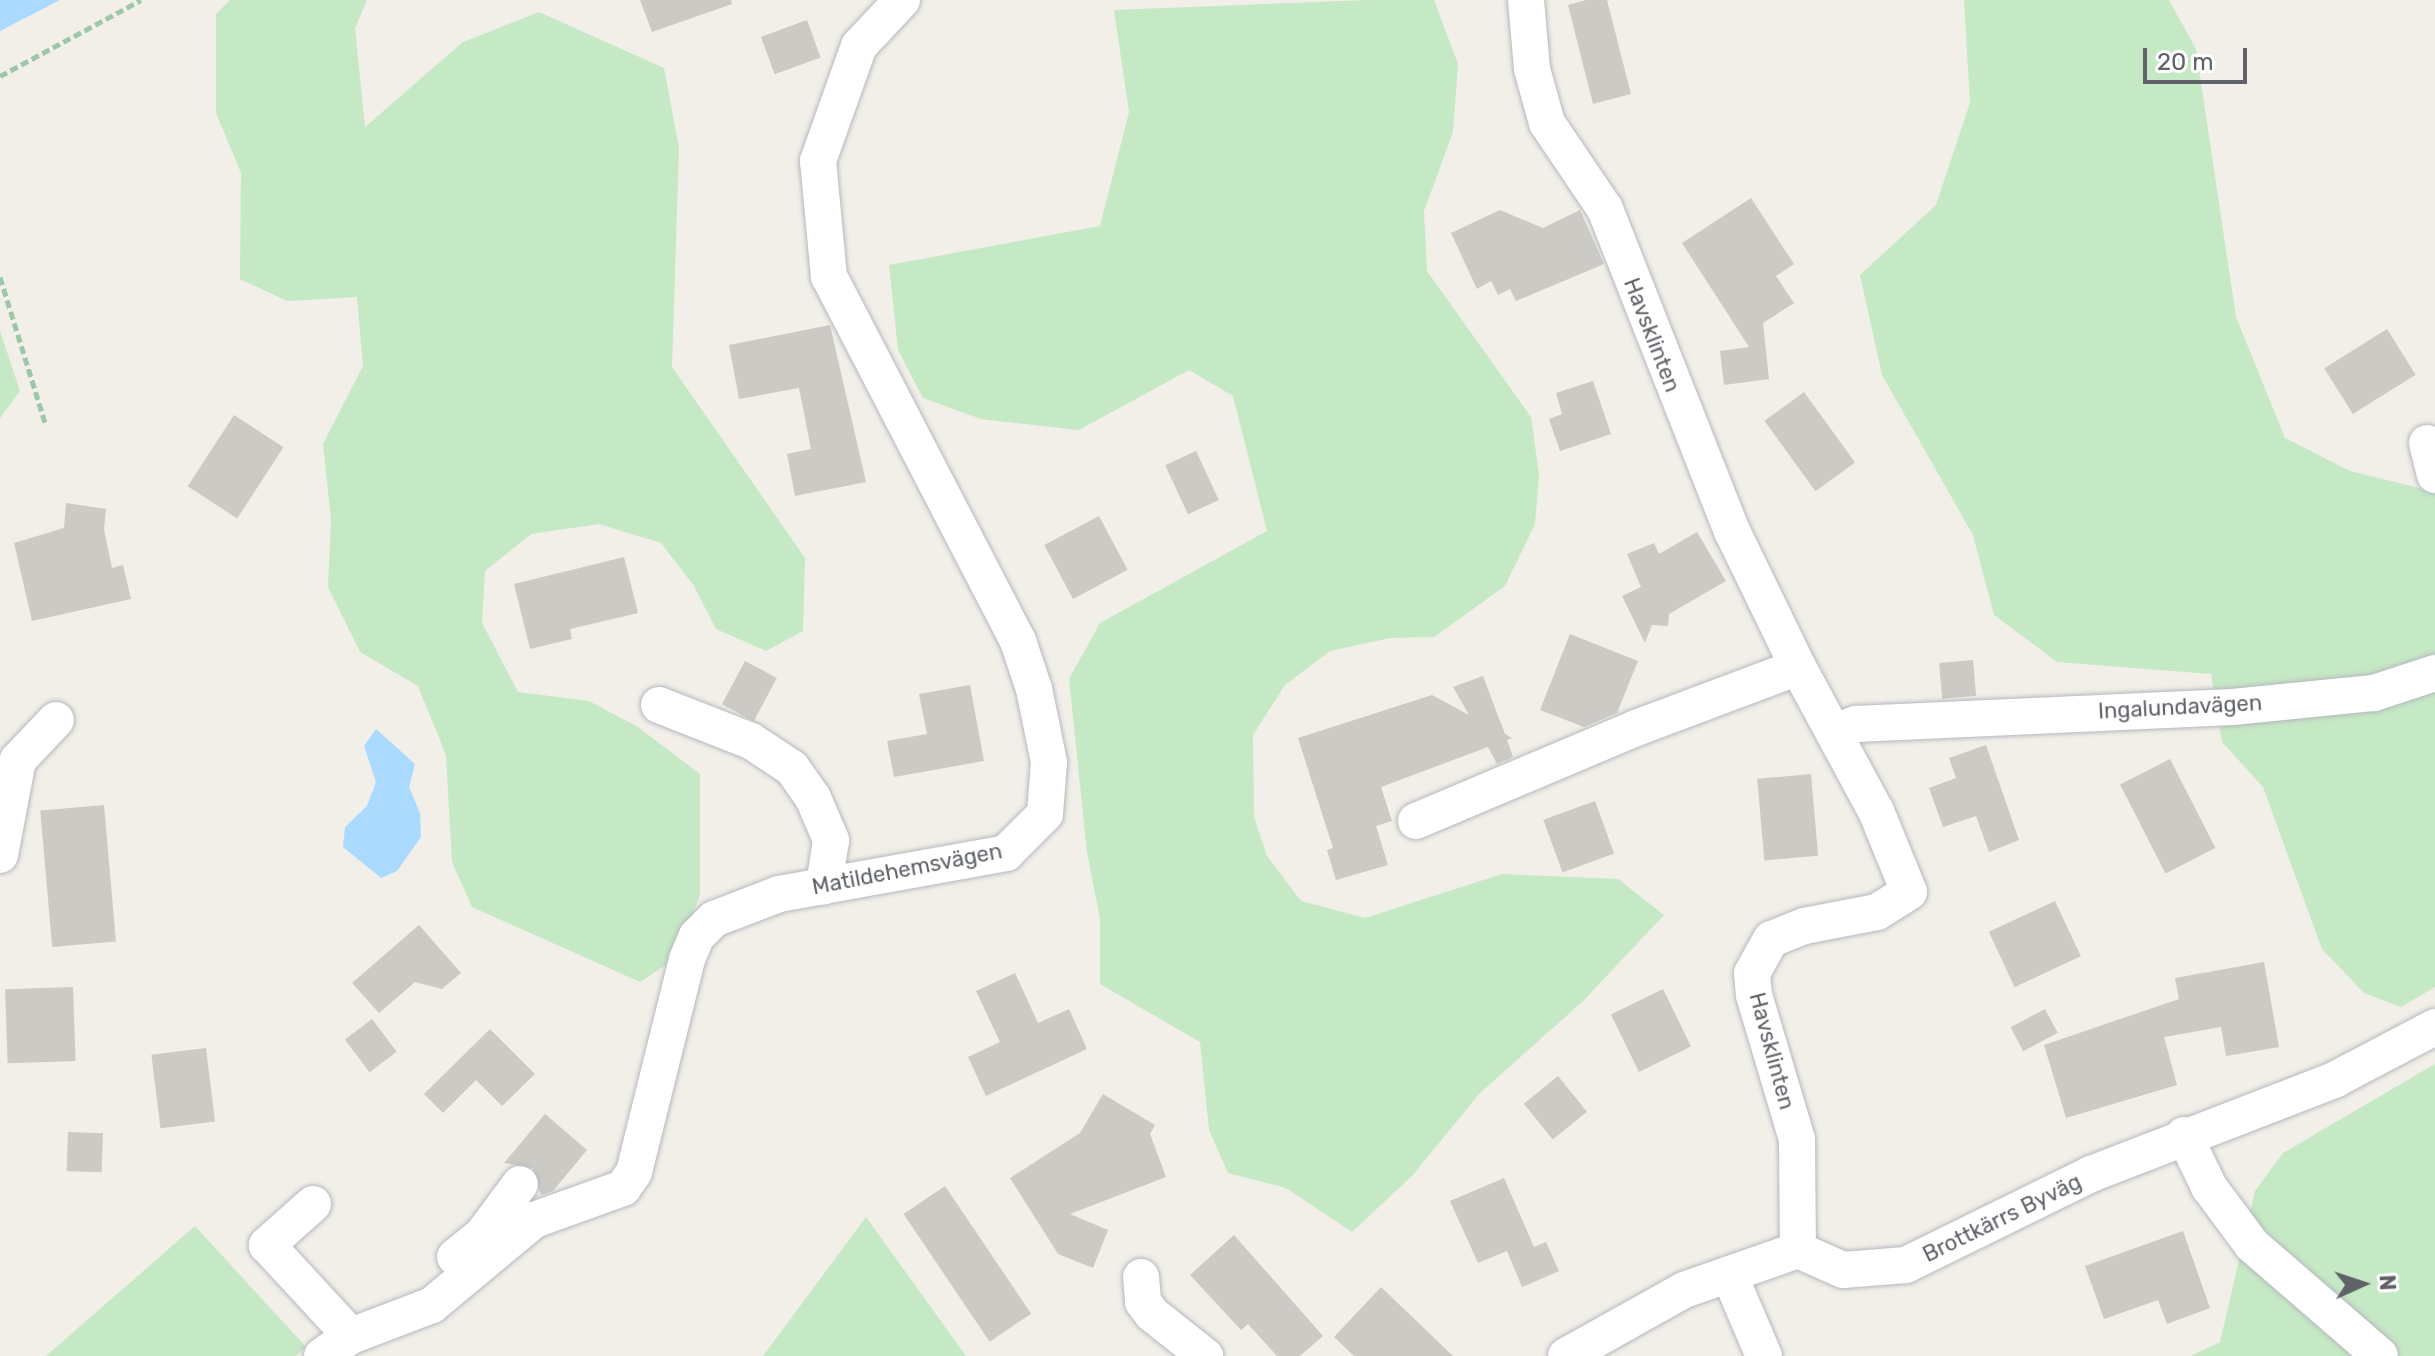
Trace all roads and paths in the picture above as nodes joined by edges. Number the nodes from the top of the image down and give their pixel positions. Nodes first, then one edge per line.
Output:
1 (141, 0) edge
2 (902, 0) edge
3 (1526, 0) edge
4 (0, 76) edge
5 (0, 277) edge
6 (45, 422) dead end
7 (1798, 667) junction
8 (2435, 673) edge
9 (659, 705) dead end
10 (56, 720) dead end
11 (1836, 732) junction
12 (1416, 821) dead end
13 (0, 855) edge
14 (824, 886) junction
15 (2435, 1027) edge
16 (2184, 1135) junction
17 (520, 1184) dead end
18 (313, 1204) dead end
19 (1798, 1250) junction
20 (1729, 1274) junction
21 (1141, 1277) dead end
22 (396, 1318) junction
23 (336, 1346) edge
24 (1205, 1356) edge
25 (1566, 1356) edge
26 (1764, 1356) edge
27 (2380, 1356) edge

1 - 4 path
2 - 14 street, Matildehemsvägen
3 - 7 street, Havsklinten
5 - 6 path
7 - 11 street, Havsklinten
7 - 12 street
8 - 11 street, Ingalundavägen
9 - 14 street
10 - 13 street
11 - 19 street, Havsklinten
14 - 22 street, Matildehemsvägen
15 - 16 street, Brottkärrs Byväg
16 - 19 street, Brottkärrs Byväg
16 - 27 street
17 - 22 street
18 - 23 street, Matildehemsvägen
19 - 20 street
20 - 25 street
20 - 26 street
21 - 24 street
22 - 23 street, Matildehemsvägen

